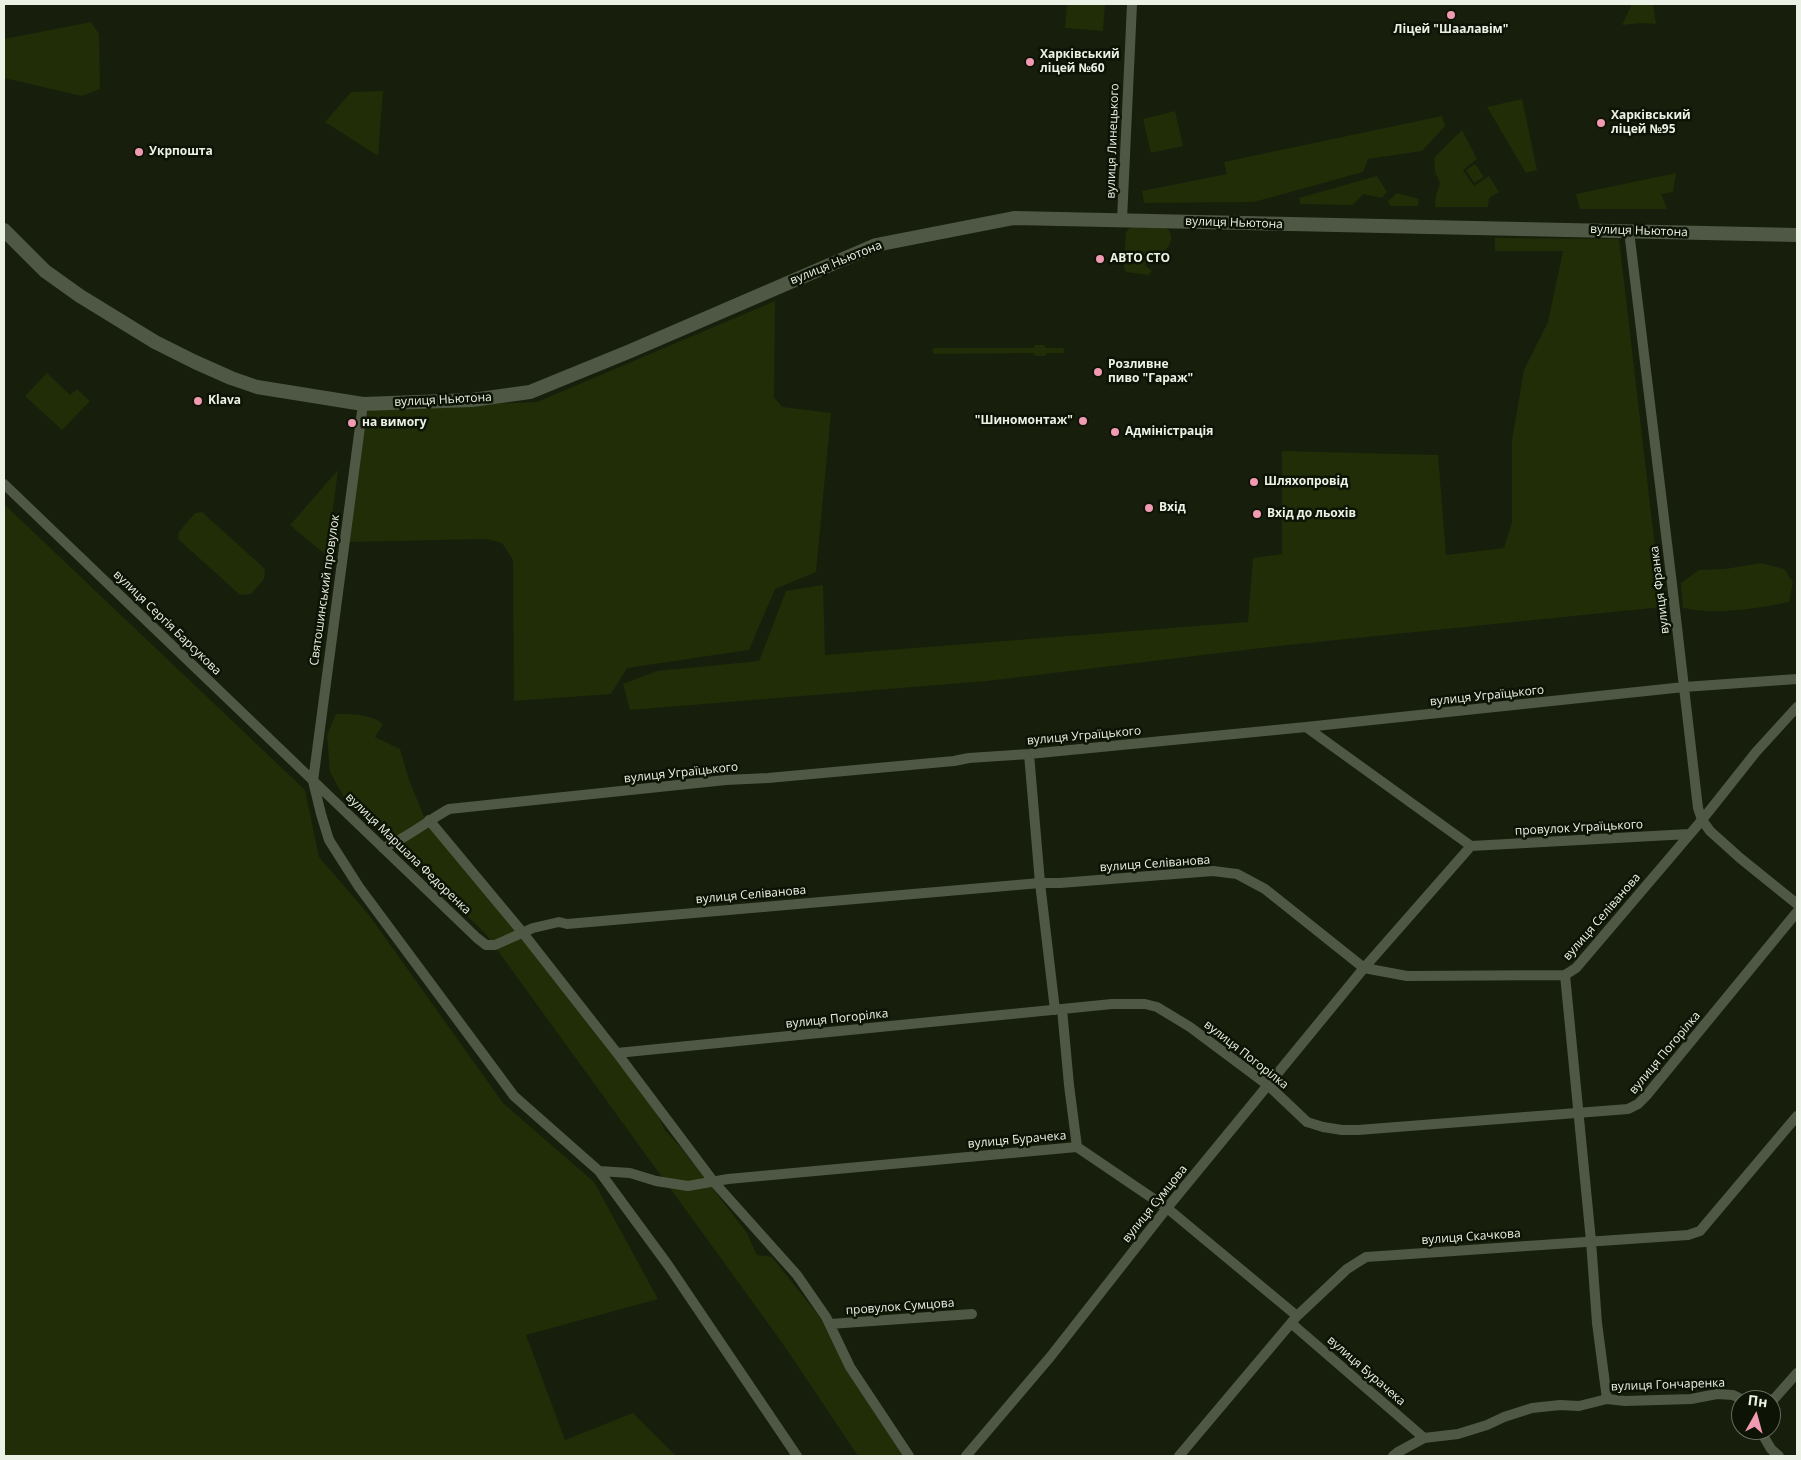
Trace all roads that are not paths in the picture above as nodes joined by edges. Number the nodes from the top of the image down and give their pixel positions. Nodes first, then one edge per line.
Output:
1 (1132, 4) edge
2 (1122, 220) junction
3 (4, 230) edge
4 (1628, 231) junction
5 (1797, 235) edge
6 (363, 404) junction
7 (4, 484) edge
8 (1797, 679) edge
9 (1684, 687) junction
10 (1797, 707) edge
11 (1306, 728) junction
12 (1029, 754) junction
13 (313, 781) junction
14 (429, 820) junction
15 (1702, 820) junction
16 (1690, 834) junction
17 (1471, 846) junction
18 (384, 848) junction
19 (1040, 883) junction
20 (1797, 904) edge
21 (1797, 912) edge
22 (523, 933) junction
23 (486, 945) joint
24 (1364, 968) junction
25 (1565, 975) junction
26 (1058, 1009) junction
27 (617, 1053) junction
28 (1269, 1086) junction
29 (1579, 1114) junction
30 (1797, 1116) edge
31 (1077, 1147) junction
32 (599, 1171) junction
33 (713, 1181) junction
34 (1167, 1208) junction
35 (1591, 1240) junction
36 (972, 1314) dead end
37 (1294, 1319) junction
38 (830, 1324) junction
39 (1797, 1373) edge
40 (1781, 1391) edge
41 (1731, 1395) edge
42 (1607, 1399) junction
43 (1424, 1438) junction
44 (1764, 1440) edge
45 (797, 1456) edge
46 (910, 1456) edge
47 (966, 1456) edge
48 (1179, 1456) edge
49 (1393, 1456) edge
50 (1779, 1456) edge

1 - 2 street, вулиця Линецького
2 - 4 street, вулиця Ньютона
2 - 6 street, вулиця Ньютона
3 - 6 street, вулиця Ньютона
4 - 5 street, вулиця Ньютона
4 - 9 street, вулиця Франка
6 - 13 street, Святошинський провулок
7 - 13 street, вулиця Сергія Барсукова
8 - 9 street, вулиця Уграїцького
9 - 11 street, вулиця Уграїцького
9 - 15 street, вулиця Франка
10 - 15 street, вулиця Селіванова
11 - 12 street, вулиця Уграїцького
11 - 17 street
12 - 14 street, вулиця Уграїцького
12 - 19 street
13 - 18 street, вулиця Маршала Федоренка
13 - 32 street
14 - 18 street, вулиця Уграїцького
14 - 22 street
15 - 16 street, вулиця Селіванова
15 - 20 street, вулиця Франка
16 - 17 street, провулок Уграїцького
16 - 25 street, вулиця Селіванова
17 - 24 street
18 - 23 street, вулиця Маршала Федоренка
19 - 22 street, вулиця Селіванова
19 - 24 street, вулиця Селіванова
19 - 26 street
21 - 29 street, вулиця Погорілка
22 - 23 street, вулиця Селіванова
22 - 27 street
24 - 25 street, вулиця Селіванова
24 - 28 street, вулиця Сумцова
25 - 29 street
26 - 27 street, вулиця Погорілка
26 - 28 street, вулиця Погорілка
26 - 31 street
27 - 33 street
28 - 29 street, вулиця Погорілка
28 - 34 street, вулиця Сумцова
29 - 35 street
30 - 35 street, вулиця Скачкова
31 - 33 street, вулиця Бурачека
31 - 34 street, вулиця Бурачека
32 - 33 street, вулиця Бурачека
32 - 45 street
33 - 38 street
34 - 37 street, вулиця Бурачека
34 - 47 street, вулиця Сумцова
35 - 37 street, вулиця Скачкова
35 - 42 street
36 - 38 street, провулок Сумцова
37 - 43 street, вулиця Бурачека
37 - 48 street, вулиця Скачкова
38 - 46 street
39 - 40 street
41 - 42 street, вулиця Гончаренка
42 - 43 street, вулиця Гончаренка
43 - 49 street, вулиця Гончаренка
44 - 50 street

